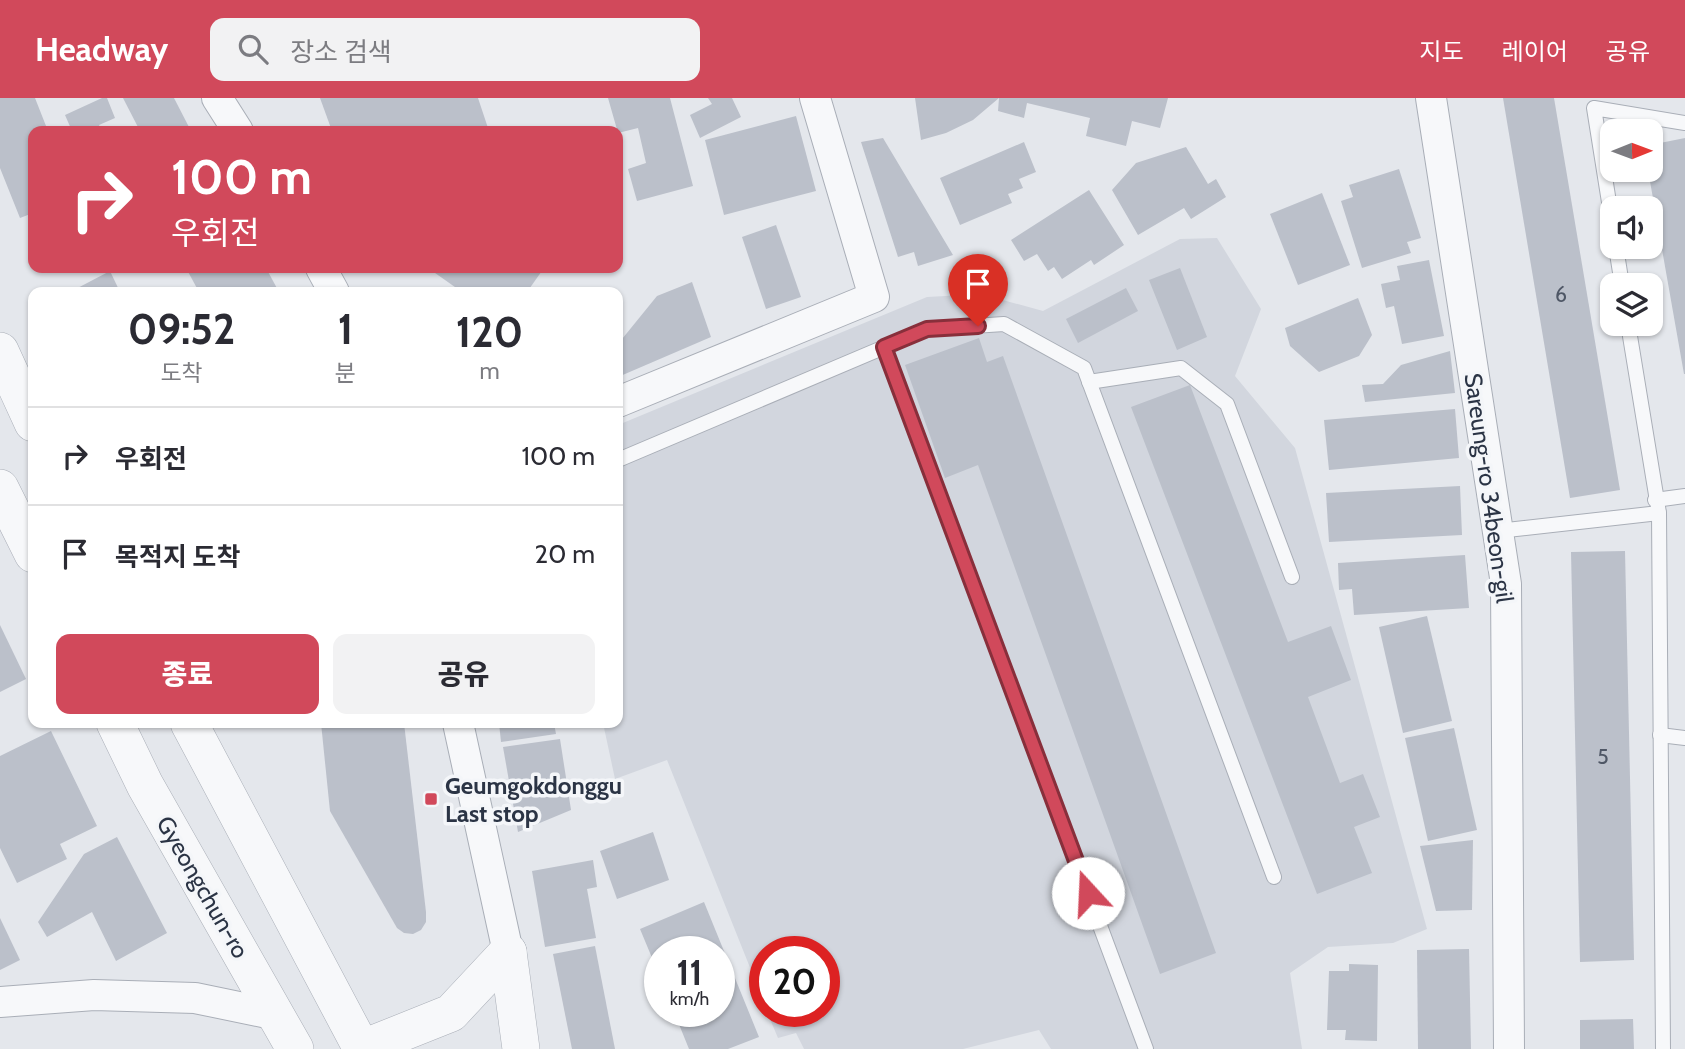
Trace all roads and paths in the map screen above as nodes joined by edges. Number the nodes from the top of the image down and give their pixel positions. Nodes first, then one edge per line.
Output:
1 (217, 98) edge
2 (814, 98) edge
3 (1431, 98) edge
4 (1685, 123) edge
5 (235, 126) edge
6 (1608, 196) edge
7 (1630, 336) edge
8 (884, 347) junction
9 (0, 351) edge
10 (1089, 382) junction
11 (623, 400) edge
12 (28, 412) edge
13 (623, 458) edge
14 (0, 488) edge
15 (1685, 496) edge
16 (1657, 506) junction
17 (1498, 531) junction
18 (28, 544) edge
19 (1292, 577) dead end
20 (117, 728) edge
21 (192, 728) edge
22 (459, 728) edge
23 (1660, 735) junction
24 (1685, 738) edge
25 (1274, 877) dead end
26 (508, 951) junction
27 (0, 1002) edge
28 (277, 1015) junction
29 (295, 1049) edge
30 (362, 1049) edge
31 (521, 1049) edge
32 (1146, 1049) edge
33 (1509, 1049) edge
34 (1663, 1049) edge

1 - 5 street
2 - 11 street
3 - 17 street, Sareung-ro 34beon-gil
4 - 6 lane
7 - 16 lane
8 - 10 lane
8 - 13 lane
8 - 32 lane
9 - 12 street
10 - 19 lane
10 - 25 lane
14 - 18 street
15 - 16 lane
16 - 17 lane
16 - 23 lane
17 - 33 street, Sareung-ro 34beon-gil
20 - 28 street, Gyeongchun-ro
21 - 30 street
22 - 26 street
23 - 24 lane
23 - 34 lane
26 - 30 street
26 - 31 street
27 - 28 street
28 - 29 street, Gyeongchun-ro

